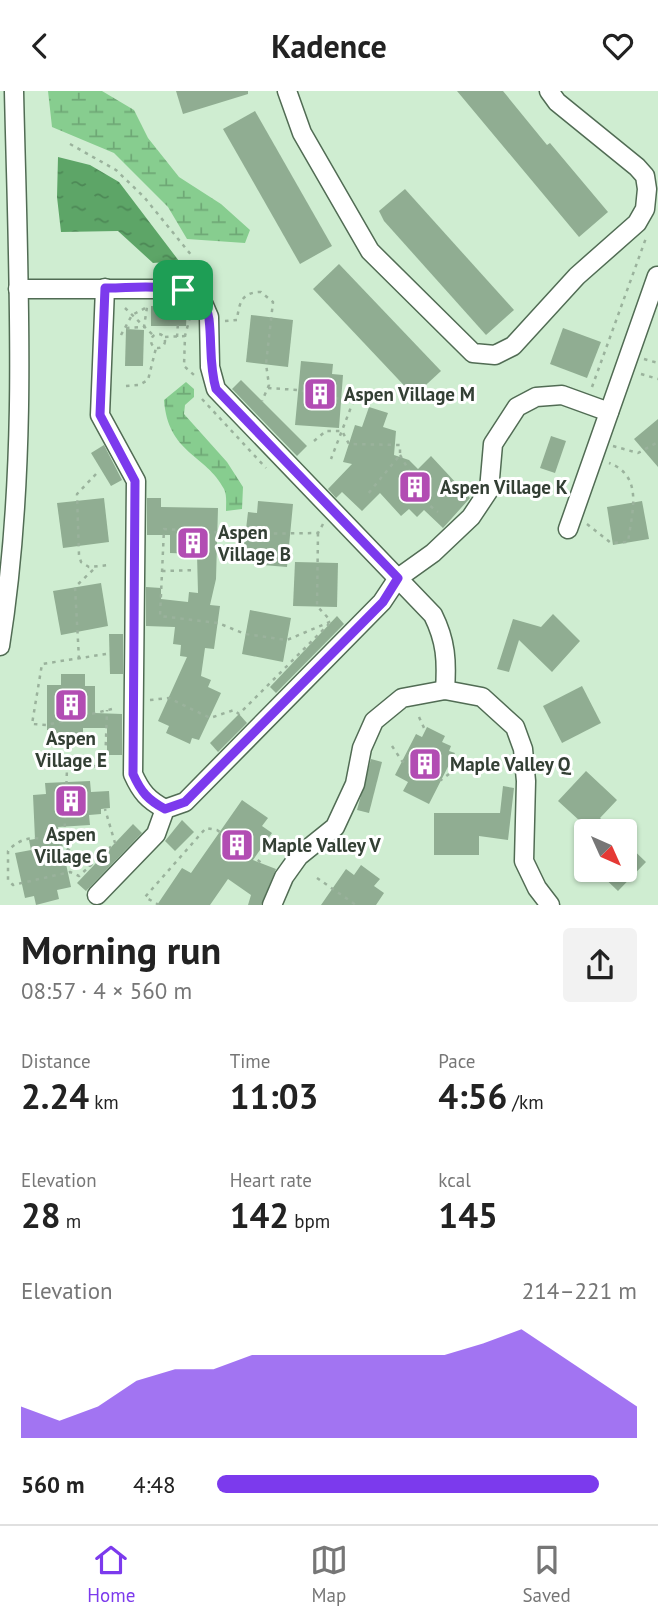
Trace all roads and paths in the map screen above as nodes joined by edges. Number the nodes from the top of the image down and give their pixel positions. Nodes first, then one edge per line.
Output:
1 (14, 91) edge
2 (287, 91) edge
3 (549, 91) edge
4 (70, 144) dead end
5 (651, 234) dead end
6 (192, 256) dead end
7 (657, 276) edge
8 (105, 288) junction
9 (18, 289) junction
10 (170, 305) dead end
11 (179, 305) junction
12 (187, 305) dead end
13 (125, 308) dead end
14 (191, 312) dead end
15 (132, 315) junction
16 (190, 320) junction
17 (209, 320) junction
18 (144, 327) junction
19 (124, 328) junction
20 (153, 335) junction
21 (185, 336) junction
22 (164, 337) junction
23 (177, 337) junction
24 (121, 344) dead end
25 (156, 348) junction
26 (184, 363) dead end
27 (126, 386) dead end
28 (268, 388) junction
29 (262, 401) dead end
30 (587, 404) junction
31 (609, 412) junction
32 (342, 431) junction
33 (314, 441) dead end
34 (658, 442) edge
35 (596, 449) junction
36 (400, 455) junction
37 (331, 459) dead end
38 (96, 474) dead end
39 (366, 495) dead end
40 (438, 512) dead end
41 (571, 521) joint
42 (324, 525) dead end
43 (318, 533) junction
44 (109, 565) dead end
45 (96, 567) junction
46 (196, 570) dead end
47 (162, 572) junction
48 (398, 578) junction
49 (332, 621) junction
50 (0, 646) edge
51 (106, 654) dead end
52 (79, 659) junction
53 (445, 690) junction
54 (134, 703) junction
55 (107, 710) junction
56 (419, 717) dead end
57 (425, 730) dead end
58 (392, 746) dead end
59 (449, 774) dead end
60 (104, 809) dead end
61 (165, 809) junction
62 (64, 845) junction
63 (263, 864) dead end
64 (90, 866) junction
65 (317, 878) dead end
66 (97, 895) dead end
67 (159, 905) edge
68 (272, 905) edge
69 (356, 905) edge
70 (550, 905) edge

1 - 9 street
2 - 3 street
4 - 6 path
5 - 30 path
7 - 31 street
8 - 9 street
8 - 17 street
8 - 54 street
9 - 50 street
10 - 11 path
11 - 12 path
11 - 23 path
13 - 15 path
14 - 16 path
15 - 18 path
15 - 18 path
15 - 19 path
16 - 17 path
16 - 21 path
17 - 28 path
17 - 48 street
18 - 19 path
18 - 20 path
19 - 24 path
20 - 22 path
20 - 25 path
21 - 23 path
21 - 26 path
22 - 23 path
22 - 25 path
25 - 27 path
28 - 29 path
28 - 32 path
30 - 31 street
30 - 48 street
31 - 35 street
32 - 33 path
32 - 36 path
32 - 37 path
34 - 35 path
35 - 41 street
35 - 41 path
36 - 39 path
36 - 40 path
38 - 45 path
42 - 43 path
43 - 47 path
43 - 49 path
44 - 45 path
45 - 52 path
46 - 47 path
47 - 49 path
48 - 53 street
48 - 61 street
49 - 54 path
51 - 52 path
52 - 55 path
53 - 68 street
53 - 70 street
54 - 55 path
54 - 61 street
55 - 62 path
56 - 57 path
58 - 59 path
60 - 64 path
61 - 66 street
62 - 64 path
62 - 64 path
63 - 67 path
65 - 69 path

